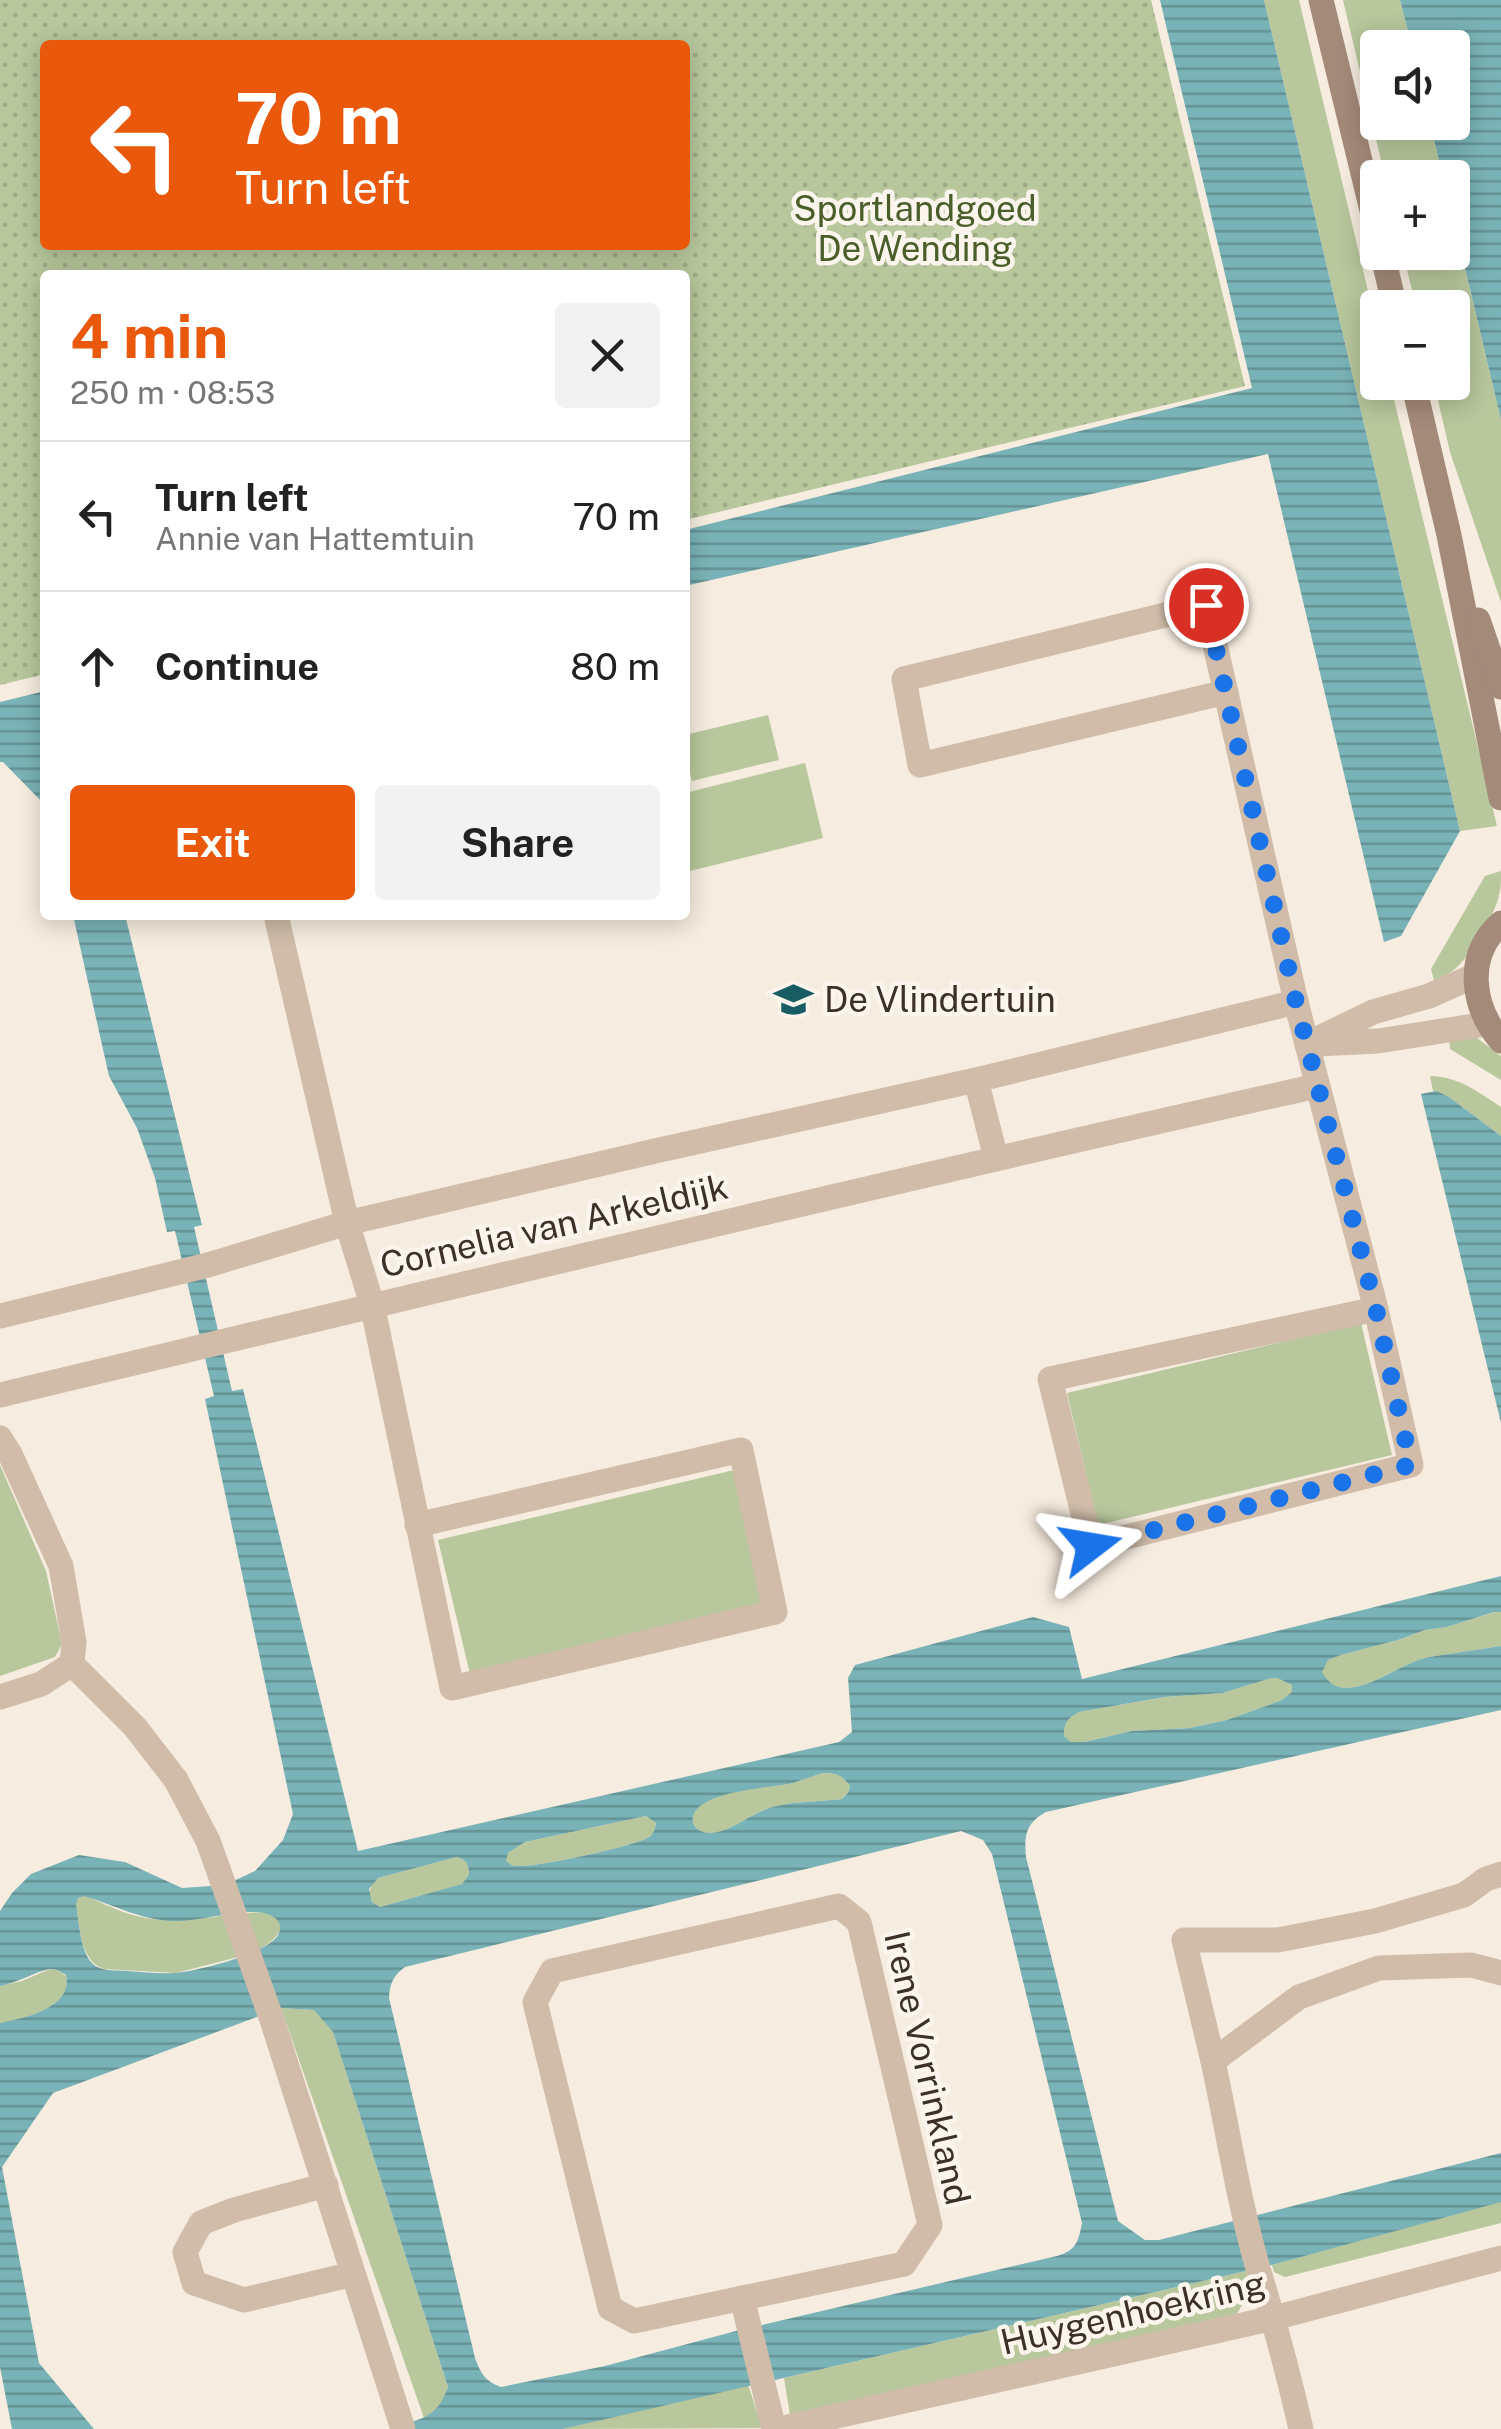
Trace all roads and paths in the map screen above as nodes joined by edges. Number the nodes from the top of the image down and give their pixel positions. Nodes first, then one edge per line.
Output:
1 (1321, 0) edge
2 (1360, 161) edge
3 (1416, 400) edge
4 (1449, 534) junction
5 (1501, 687) edge
6 (1226, 692) junction
7 (1501, 798) edge
8 (277, 920) edge
9 (1501, 923) edge
10 (1476, 975) junction
11 (1296, 1002) junction
12 (1494, 1032) edge
13 (1306, 1044) junction
14 (976, 1080) junction
15 (1317, 1086) junction
16 (996, 1158) junction
17 (347, 1223) junction
18 (372, 1304) junction
19 (1376, 1309) junction
20 (0, 1316) edge
21 (0, 1395) edge
22 (0, 1438) edge
23 (417, 1524) junction
24 (72, 1664) junction
25 (0, 1698) edge
26 (1501, 1874) edge
27 (1501, 1974) edge
28 (1213, 2062) junction
29 (326, 2185) junction
30 (1501, 2258) edge
31 (353, 2274) junction
32 (744, 2309) junction
33 (1274, 2318) junction
34 (400, 2424) edge
35 (777, 2429) edge
36 (1301, 2429) edge

1 - 2 main road
3 - 4 main road
4 - 5 main road
4 - 7 main road
6 - 6 street
6 - 11 street
8 - 17 street
9 - 10 main road
10 - 12 main road
10 - 13 street
11 - 13 street
11 - 14 street, Cornelia van Arkeldijk
12 - 13 street
13 - 15 street
14 - 16 street
14 - 17 street, Cornelia van Arkeldijk
15 - 16 street, Cornelia van Arkeldijk
15 - 19 street
16 - 18 street, Cornelia van Arkeldijk
17 - 18 street, Cornelia van Arkeldijk
17 - 20 street
18 - 21 street
18 - 23 street
19 - 19 street
22 - 24 street
23 - 23 street
24 - 25 street
24 - 29 street
26 - 28 street
27 - 28 street
28 - 33 street
29 - 31 street
29 - 31 street
30 - 33 street, Huygenhoekring
31 - 34 street
32 - 32 street, Irene Vorrinkland
32 - 35 street
33 - 35 street, Huygenhoekring
33 - 36 street

